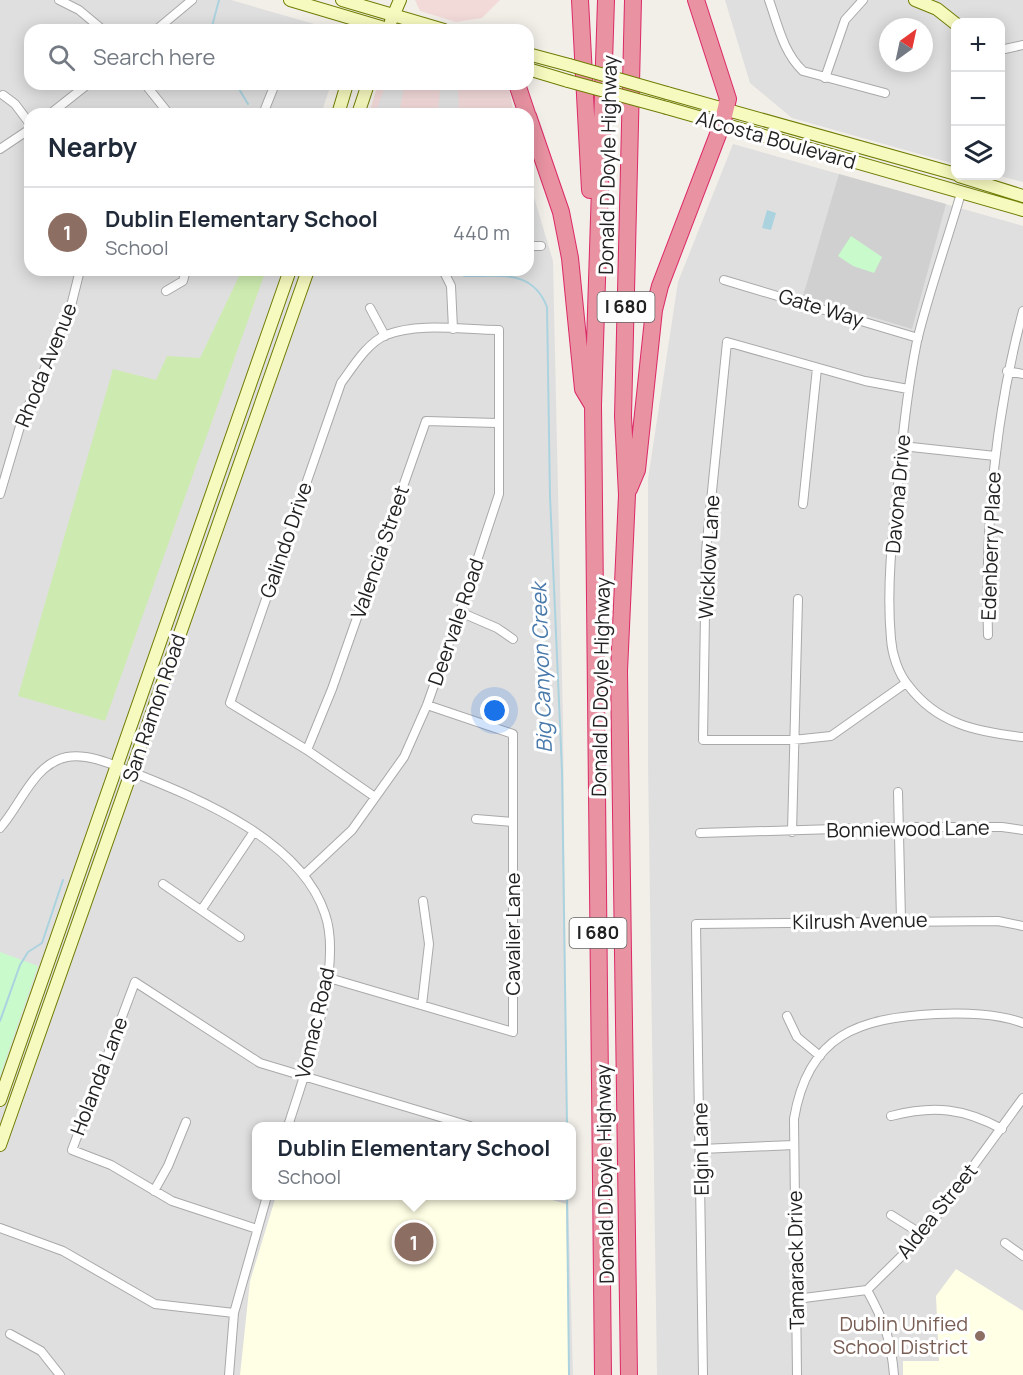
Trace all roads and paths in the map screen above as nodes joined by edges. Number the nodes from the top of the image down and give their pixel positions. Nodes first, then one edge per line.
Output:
1 (59, 0) edge
2 (192, 0) edge
3 (290, 0) edge
4 (342, 0) edge
5 (400, 0) edge
6 (580, 0) edge
7 (606, 0) edge
8 (633, 0) edge
9 (696, 0) edge
10 (769, 0) edge
11 (863, 0) edge
12 (915, 0) edge
13 (378, 5) edge
14 (394, 15) junction
15 (951, 20) edge
16 (96, 24) edge
17 (163, 24) edge
18 (359, 24) edge
19 (369, 24) edge
20 (390, 24) edge
21 (424, 24) edge
22 (1023, 45) edge
23 (1005, 49) edge
24 (534, 56) edge
25 (534, 71) edge
26 (825, 78) junction
27 (80, 90) edge
28 (150, 90) edge
29 (273, 90) edge
30 (345, 90) edge
31 (366, 90) edge
32 (519, 90) edge
33 (885, 93) dead end
34 (3, 95) dead end
35 (58, 108) edge
36 (164, 108) edge
37 (265, 108) edge
38 (340, 108) edge
39 (360, 108) edge
40 (526, 108) edge
41 (24, 116) edge
42 (724, 116) junction
43 (24, 133) edge
44 (534, 133) edge
45 (0, 149) edge
46 (951, 173) edge
47 (961, 180) edge
48 (973, 180) edge
49 (961, 193) junction
50 (1023, 196) edge
51 (1023, 210) edge
52 (534, 246) edge
53 (541, 246) dead end
54 (78, 276) edge
55 (184, 276) edge
56 (288, 276) edge
57 (306, 276) edge
58 (446, 276) edge
59 (724, 280) dead end
60 (166, 291) dead end
61 (370, 308) dead end
62 (1023, 311) edge
63 (597, 316) junction
64 (453, 329) junction
65 (499, 330) joint
66 (385, 336) junction
67 (918, 338) junction
68 (817, 368) junction
69 (1007, 371) junction
70 (1023, 374) edge
71 (908, 389) junction
72 (593, 405) junction
73 (497, 423) junction
74 (902, 446) junction
75 (995, 456) junction
76 (0, 493) edge
77 (627, 495) junction
78 (802, 504) dead end
79 (798, 599) dead end
80 (460, 612) junction
81 (988, 635) dead end
82 (513, 639) dead end
83 (906, 683) junction
84 (427, 705) junction
85 (1023, 737) edge
86 (794, 740) junction
87 (307, 750) junction
88 (117, 767) junction
89 (132, 772) junction
90 (898, 792) dead end
91 (375, 797) junction
92 (476, 819) dead end
93 (513, 822) junction
94 (899, 827) junction
95 (0, 828) edge
96 (1023, 830) edge
97 (792, 832) junction
98 (253, 833) junction
99 (700, 833) dead end
100 (304, 875) junction
101 (164, 884) dead end
102 (423, 901) dead end
103 (202, 909) junction
104 (902, 920) junction
105 (696, 924) joint
106 (1023, 926) edge
107 (240, 937) dead end
108 (328, 978) junction
109 (422, 1005) junction
110 (787, 1016) dead end
111 (1023, 1023) edge
112 (820, 1056) junction
113 (303, 1078) junction
114 (1023, 1098) edge
115 (0, 1100) edge
116 (891, 1116) dead end
117 (186, 1122) dead end
118 (289, 1122) edge
119 (457, 1122) edge
120 (1002, 1129) junction
121 (0, 1145) edge
122 (794, 1145) junction
123 (701, 1149) junction
124 (154, 1191) junction
125 (266, 1200) edge
126 (891, 1215) dead end
127 (0, 1228) edge
128 (257, 1229) junction
129 (923, 1236) junction
130 (1005, 1243) dead end
131 (1023, 1256) edge
132 (867, 1290) junction
133 (796, 1299) junction
134 (234, 1313) junction
135 (10, 1334) dead end
136 (60, 1375) edge
137 (229, 1375) edge
138 (603, 1375) edge
139 (629, 1375) edge
140 (703, 1375) edge
141 (797, 1375) edge
142 (894, 1375) edge

1 - 16 street
2 - 17 street
3 - 18 main road
4 - 13 main road
5 - 14 main road
6 - 63 highway
7 - 63 highway, Donald D Doyle Highway / I 680
8 - 77 highway, Donald D Doyle Highway / I 680
9 - 42 highway
10 - 26 street
11 - 26 street
12 - 15 main road
13 - 14 main road
13 - 19 main road
14 - 20 main road
14 - 21 main road
22 - 23 street
24 - 42 main road, Alcosta Boulevard, bridge
25 - 42 main road, Alcosta Boulevard, bridge
26 - 33 street
27 - 35 street
28 - 36 street
29 - 37 street
30 - 38 main road
31 - 39 main road
32 - 40 highway
34 - 41 street
42 - 46 main road, Alcosta Boulevard
42 - 49 main road, Alcosta Boulevard
42 - 77 highway
43 - 45 street
44 - 72 highway
47 - 49 main road, Davona Drive
48 - 50 main road, Alcosta Boulevard
49 - 51 main road, Alcosta Boulevard
49 - 67 street, Davona Drive
52 - 53 street
54 - 76 street, Rhoda Avenue
55 - 60 street
56 - 88 main road, San Ramon Road
57 - 89 main road, San Ramon Road
58 - 64 street
59 - 67 street, Gate Way
61 - 66 street
62 - 69 street, Edenberry Place
63 - 72 highway, Donald D Doyle Highway / I 680
64 - 65 street, Galindo Drive
64 - 66 street, Galindo Drive
65 - 73 street, Deervale Road
66 - 87 street, Galindo Drive
67 - 71 street, Davona Drive
68 - 71 street, Wicklow Lane
68 - 78 street
68 - 86 street, Wicklow Lane
69 - 70 street
69 - 75 street, Edenberry Place
71 - 74 street, Davona Drive
72 - 138 highway, Donald D Doyle Highway / I 680
73 - 80 street, Deervale Road
73 - 87 street, Valencia Street
74 - 75 street
74 - 83 street, Davona Drive
75 - 81 street, Edenberry Place
77 - 139 highway, Donald D Doyle Highway / I 680
79 - 86 street
80 - 82 street
80 - 84 street, Deervale Road
83 - 85 street, Davona Drive
83 - 86 street, Wicklow Lane
84 - 91 street, Deervale Road
84 - 93 street, Cavalier Lane
86 - 97 street
87 - 91 street, Galindo Drive
88 - 89 street, Vomac Road
88 - 95 street, Vomac Road
88 - 115 main road, San Ramon Road
89 - 98 street, Vomac Road
89 - 121 main road, San Ramon Road
90 - 94 street
91 - 100 street, Deervale Road
92 - 93 street
93 - 109 street, Cavalier Lane
94 - 96 street, Bonniewood Lane
94 - 97 street, Bonniewood Lane
94 - 104 street
97 - 99 street, Bonniewood Lane
98 - 100 street, Vomac Road
98 - 103 street
100 - 108 street, Vomac Road
101 - 103 street
102 - 109 street
103 - 107 street
104 - 105 street, Kilrush Avenue
104 - 106 street, Kilrush Avenue
105 - 123 street, Elgin Lane
108 - 109 street, Cavalier Lane
108 - 113 street, Vomac Road
110 - 112 street
111 - 112 street, Tamarack Drive
112 - 122 street, Tamarack Drive
113 - 118 street, Vomac Road
113 - 119 street
113 - 124 street, Holanda Lane
114 - 120 street, Aldea Street
116 - 120 street
117 - 124 street
120 - 129 street, Aldea Street
122 - 123 street
122 - 133 street, Tamarack Drive
123 - 140 street, Elgin Lane
124 - 128 street, Holanda Lane
125 - 128 street
126 - 129 street
127 - 134 street
128 - 134 street
129 - 132 street, Aldea Street
130 - 131 street
132 - 133 street
132 - 142 street
133 - 141 street, Tamarack Drive
134 - 137 street
135 - 136 street

